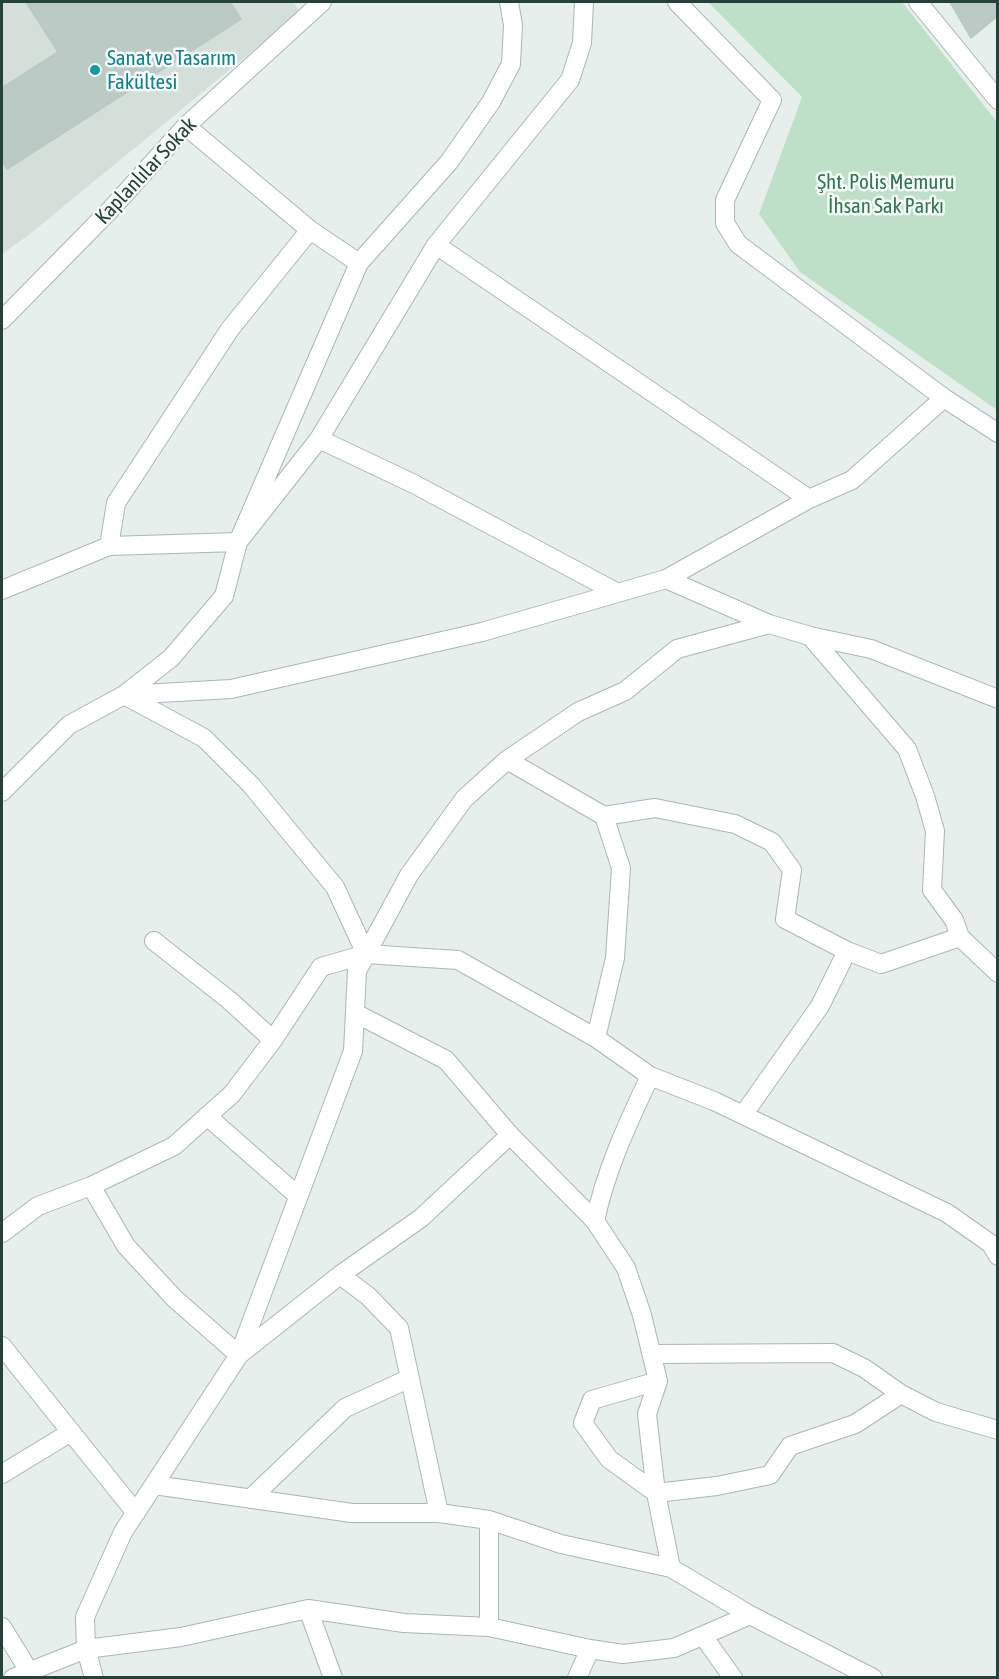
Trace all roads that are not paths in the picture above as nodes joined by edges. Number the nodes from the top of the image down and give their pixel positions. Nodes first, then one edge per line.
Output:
1 (322, 2) edge
2 (509, 2) edge
3 (584, 2) edge
4 (676, 2) edge
5 (918, 2) edge
6 (998, 100) edge
7 (186, 126) junction
8 (310, 230) junction
9 (436, 244) junction
10 (359, 263) junction
11 (2, 321) edge
12 (944, 398) junction
13 (998, 433) edge
14 (319, 439) junction
15 (809, 499) junction
16 (238, 542) junction
17 (109, 546) junction
18 (666, 579) junction
19 (2, 590) edge
20 (616, 592) junction
21 (769, 624) junction
22 (810, 636) junction
23 (124, 695) junction
24 (998, 699) edge
25 (507, 760) junction
26 (2, 792) edge
27 (604, 816) junction
28 (960, 937) junction
29 (154, 941) dead end
30 (847, 951) junction
31 (366, 954) junction
32 (998, 973) edge
33 (354, 1013) junction
34 (597, 1038) junction
35 (273, 1040) junction
36 (650, 1076) junction
37 (743, 1115) junction
38 (207, 1116) junction
39 (510, 1135) junction
40 (91, 1186) junction
41 (297, 1195) junction
42 (595, 1221) junction
43 (2, 1233) edge
44 (995, 1244) edge
45 (340, 1275) junction
46 (2, 1346) edge
47 (653, 1354) junction
48 (239, 1355) junction
49 (408, 1379) junction
50 (658, 1382) junction
51 (901, 1394) junction
52 (998, 1430) edge
53 (71, 1432) junction
54 (2, 1474) edge
55 (154, 1485) junction
56 (656, 1493) junction
57 (250, 1498) junction
58 (136, 1513) junction
59 (439, 1513) junction
60 (489, 1520) junction
61 (671, 1568) junction
62 (308, 1609) junction
63 (750, 1615) junction
64 (2, 1627) edge
65 (489, 1627) junction
66 (703, 1636) junction
67 (86, 1648) junction
68 (590, 1649) junction
69 (21, 1674) edge
70 (94, 1677) edge
71 (333, 1677) edge
72 (577, 1677) edge
73 (733, 1677) edge
74 (873, 1677) edge

1 - 7 street, Kaplanlılar Sokak
2 - 10 street
3 - 9 street
4 - 12 street
5 - 6 street
7 - 8 street
7 - 11 street, Kaplanlılar Sokak
8 - 10 street
8 - 17 street
9 - 14 street
9 - 15 street
10 - 16 street
12 - 13 street
12 - 15 street
14 - 16 street
14 - 20 street
15 - 18 street
16 - 17 street
16 - 23 street
17 - 19 street
18 - 20 street
18 - 21 street
20 - 23 street
21 - 22 street
21 - 25 street
22 - 24 street
22 - 28 street
23 - 26 street
23 - 31 street
25 - 27 street
25 - 31 street
27 - 30 street
27 - 34 street
28 - 30 street
28 - 32 street
29 - 35 street
30 - 37 street
31 - 33 street
31 - 34 street
31 - 35 street
33 - 39 street
33 - 41 street
34 - 36 street
35 - 38 street
36 - 37 street
36 - 42 street
37 - 44 street
38 - 40 street
38 - 41 street
39 - 42 street
39 - 45 street
40 - 43 street
40 - 48 street
41 - 48 street
42 - 47 street
45 - 48 street
45 - 49 street
46 - 53 street
47 - 50 street
47 - 51 street
48 - 55 street
49 - 57 street
49 - 59 street
50 - 56 street
50 - 56 street
51 - 52 street
51 - 56 street
53 - 54 street
53 - 58 street
55 - 57 street
55 - 58 street
56 - 61 street
57 - 59 street
58 - 67 street
59 - 60 street
60 - 61 street
60 - 65 street
61 - 63 street
62 - 65 street
62 - 67 street
62 - 71 street
63 - 66 street
63 - 74 street
64 - 69 street
65 - 68 street
66 - 68 street
66 - 73 street
67 - 69 street
67 - 70 street
68 - 72 street

